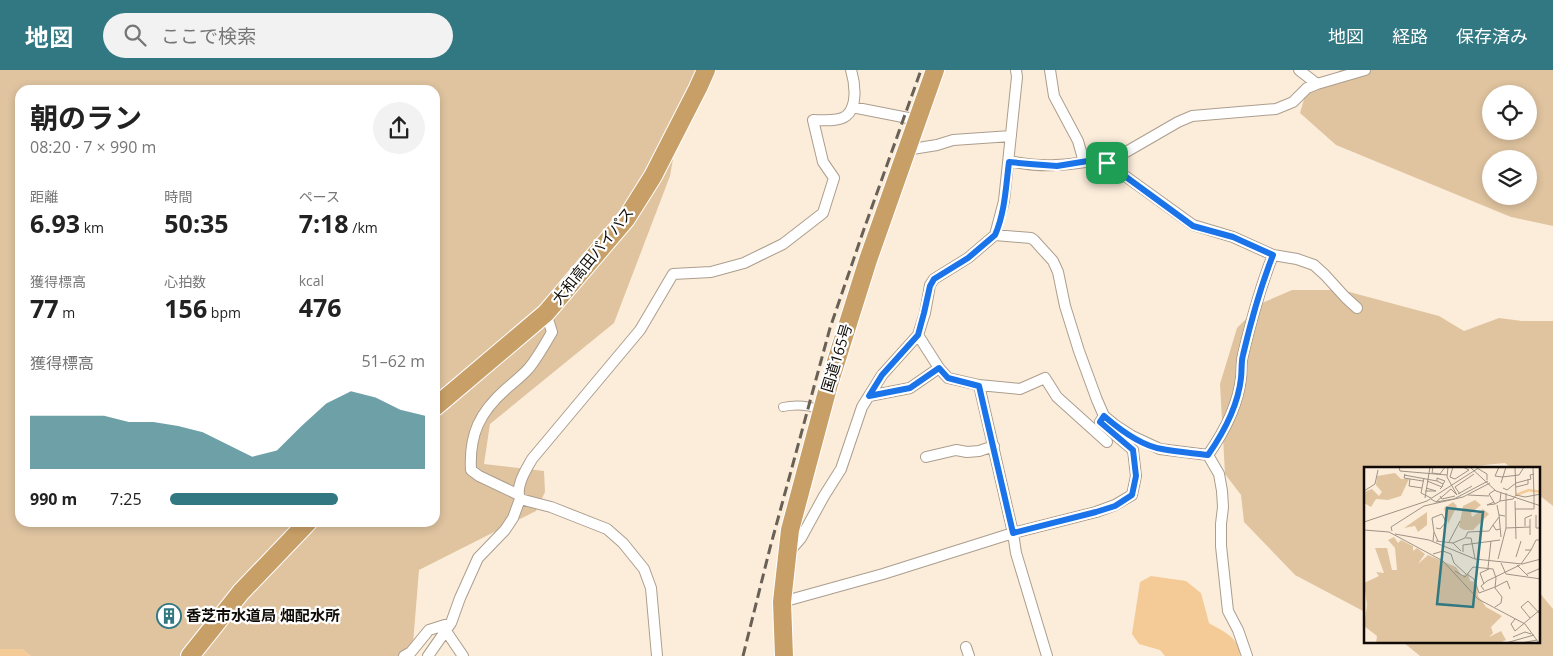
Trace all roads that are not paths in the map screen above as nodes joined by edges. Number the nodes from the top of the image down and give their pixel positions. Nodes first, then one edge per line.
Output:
1 (706, 70) edge
2 (852, 70) edge
3 (935, 70) edge
4 (1016, 70) edge
5 (1050, 70) edge
6 (1299, 70) edge
7 (1365, 70) edge
8 (1317, 84) junction
9 (852, 107) junction
10 (917, 122) junction
11 (1011, 136) junction
12 (906, 150) junction
13 (1009, 162) junction
14 (1084, 162) junction
15 (1107, 163) junction
16 (995, 235) junction
17 (1273, 255) junction
18 (1357, 308) dead end
19 (546, 314) junction
20 (918, 335) junction
21 (939, 368) junction
22 (979, 386) junction
23 (869, 396) junction
24 (440, 403) edge
25 (783, 407) dead end
26 (821, 410) junction
27 (1104, 416) junction
28 (1107, 442) dead end
29 (994, 446) junction
30 (1208, 455) junction
31 (926, 457) dead end
32 (520, 497) junction
33 (303, 527) edge
34 (1013, 533) junction
35 (786, 555) junction
36 (782, 602) junction
37 (448, 627) junction
38 (196, 654) edge
39 (404, 656) edge
40 (428, 656) edge
41 (463, 656) edge
42 (657, 656) edge
43 (784, 656) edge
44 (1047, 656) edge
45 (1247, 656) edge

1 - 19 highway, 大和高田バイパス
2 - 9 street
3 - 10 highway, 国道165号
4 - 11 street
5 - 14 street
6 - 8 street
7 - 8 street
8 - 15 street
9 - 10 street
9 - 32 street
10 - 12 highway, 国道165号
11 - 12 street
11 - 13 street
12 - 26 highway, 国道165号
13 - 14 street
13 - 16 street
14 - 15 street
15 - 17 street
16 - 20 street
16 - 27 street
17 - 18 street
17 - 30 street
19 - 24 highway, 大和高田バイパス
19 - 32 street
20 - 21 street
20 - 23 street
21 - 22 street
21 - 23 street
22 - 28 street
22 - 29 street
23 - 35 street
25 - 26 street
26 - 35 highway, 国道165号
27 - 30 street
27 - 34 street
29 - 31 street
29 - 34 street
30 - 45 street
32 - 37 street
32 - 42 street
33 - 38 highway
34 - 36 street
34 - 44 street
35 - 36 highway, 国道165号
36 - 43 highway, 国道165号
37 - 39 street
37 - 40 street
37 - 41 street

